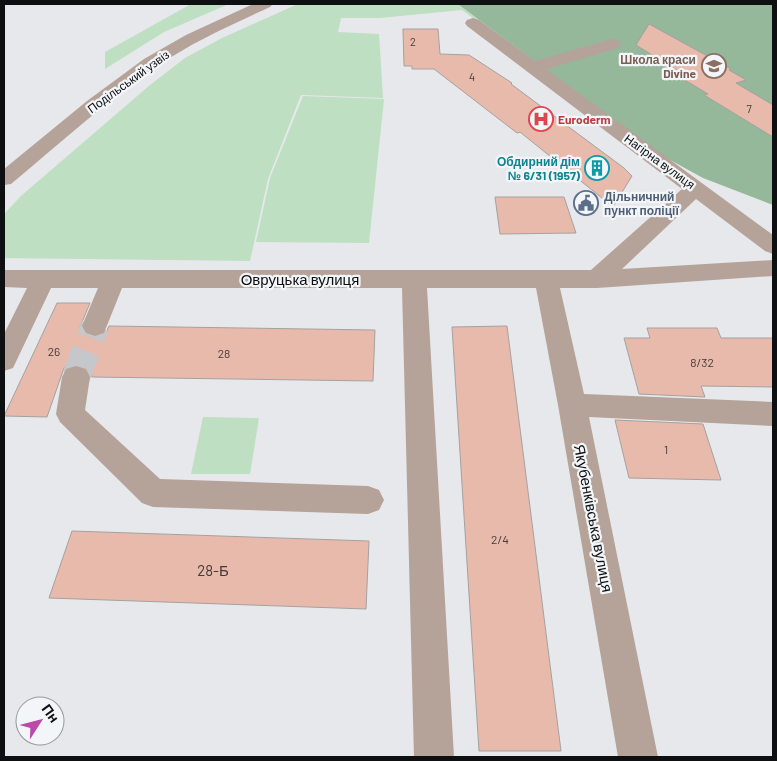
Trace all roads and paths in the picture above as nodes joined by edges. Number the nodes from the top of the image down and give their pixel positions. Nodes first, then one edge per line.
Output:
1 (265, 4) edge
2 (473, 23) dead end
3 (612, 44) dead end
4 (533, 67) junction
5 (4, 179) edge
6 (696, 187) junction
7 (773, 246) edge
8 (773, 268) edge
9 (113, 278) junction
10 (597, 278) junction
11 (4, 279) edge
12 (43, 279) junction
13 (414, 279) junction
14 (546, 279) junction
15 (95, 326) tunnel mouth
16 (4, 361) edge
17 (76, 376) tunnel mouth
18 (572, 405) junction
19 (773, 414) edge
20 (368, 500) dead end
21 (434, 757) edge
22 (638, 757) edge

1 - 5 street, Подільський узвіз
2 - 4 street, Нагірна вулиця
3 - 4 street
4 - 6 street, Нагірна вулиця
6 - 7 street, Нагірна вулиця
6 - 10 street
8 - 10 street, Овруцька вулиця
9 - 12 street, Овруцька вулиця
9 - 13 street, Овруцька вулиця
9 - 15 street
10 - 14 street, Овруцька вулиця
11 - 12 street, Овруцька вулиця
12 - 16 street
13 - 14 street, Овруцька вулиця
13 - 21 street
14 - 18 street, Якубенківська вулиця
17 - 20 street
18 - 19 street
18 - 22 street, Якубенківська вулиця

